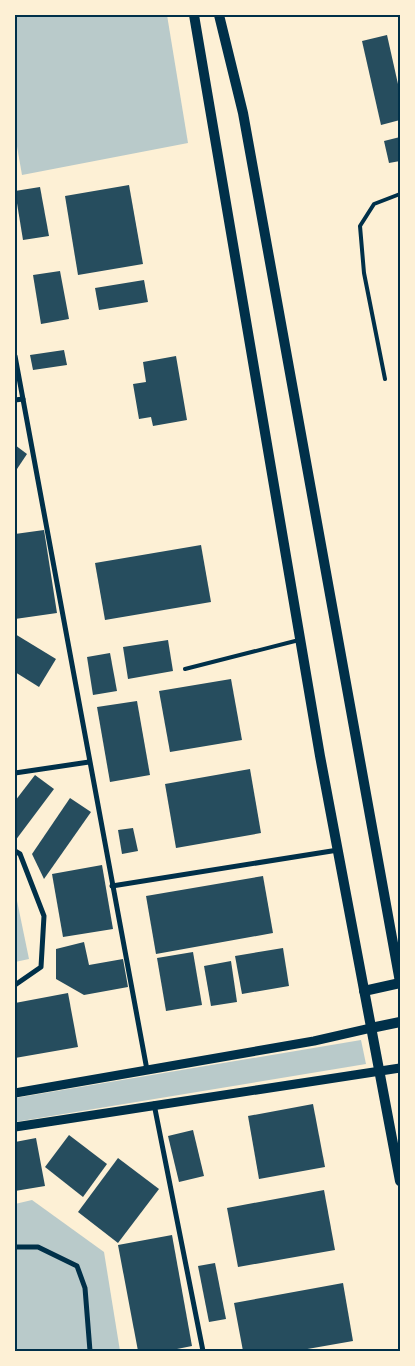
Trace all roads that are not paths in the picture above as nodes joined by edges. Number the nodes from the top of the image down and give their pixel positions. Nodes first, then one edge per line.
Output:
1 (194, 15) edge
2 (219, 15) edge
3 (400, 194) edge
4 (15, 356) edge
5 (385, 379) dead end
6 (23, 399) junction
7 (15, 400) edge
8 (301, 640) junction
9 (185, 669) dead end
10 (89, 762) junction
11 (15, 773) edge
12 (338, 850) junction
13 (15, 852) edge
14 (112, 886) junction
15 (400, 983) edge
16 (15, 985) edge
17 (364, 991) junction
18 (400, 1022) edge
19 (371, 1028) junction
20 (400, 1068) edge
21 (147, 1070) junction
22 (380, 1073) junction
23 (15, 1093) edge
24 (154, 1104) junction
25 (15, 1127) edge
26 (400, 1181) edge
27 (15, 1247) edge
28 (90, 1351) edge
29 (203, 1351) edge

1 - 8 main road
2 - 15 main road
3 - 5 lane
4 - 6 street
6 - 7 street
6 - 10 street
8 - 9 lane
8 - 12 main road
10 - 11 street
10 - 14 street
12 - 14 street
12 - 17 main road
13 - 16 street
14 - 21 street
15 - 17 main road
17 - 19 main road
18 - 19 main road
19 - 21 street
19 - 22 main road
20 - 22 street
21 - 23 street
22 - 24 street
22 - 26 main road
24 - 25 street
24 - 29 street
27 - 28 street

